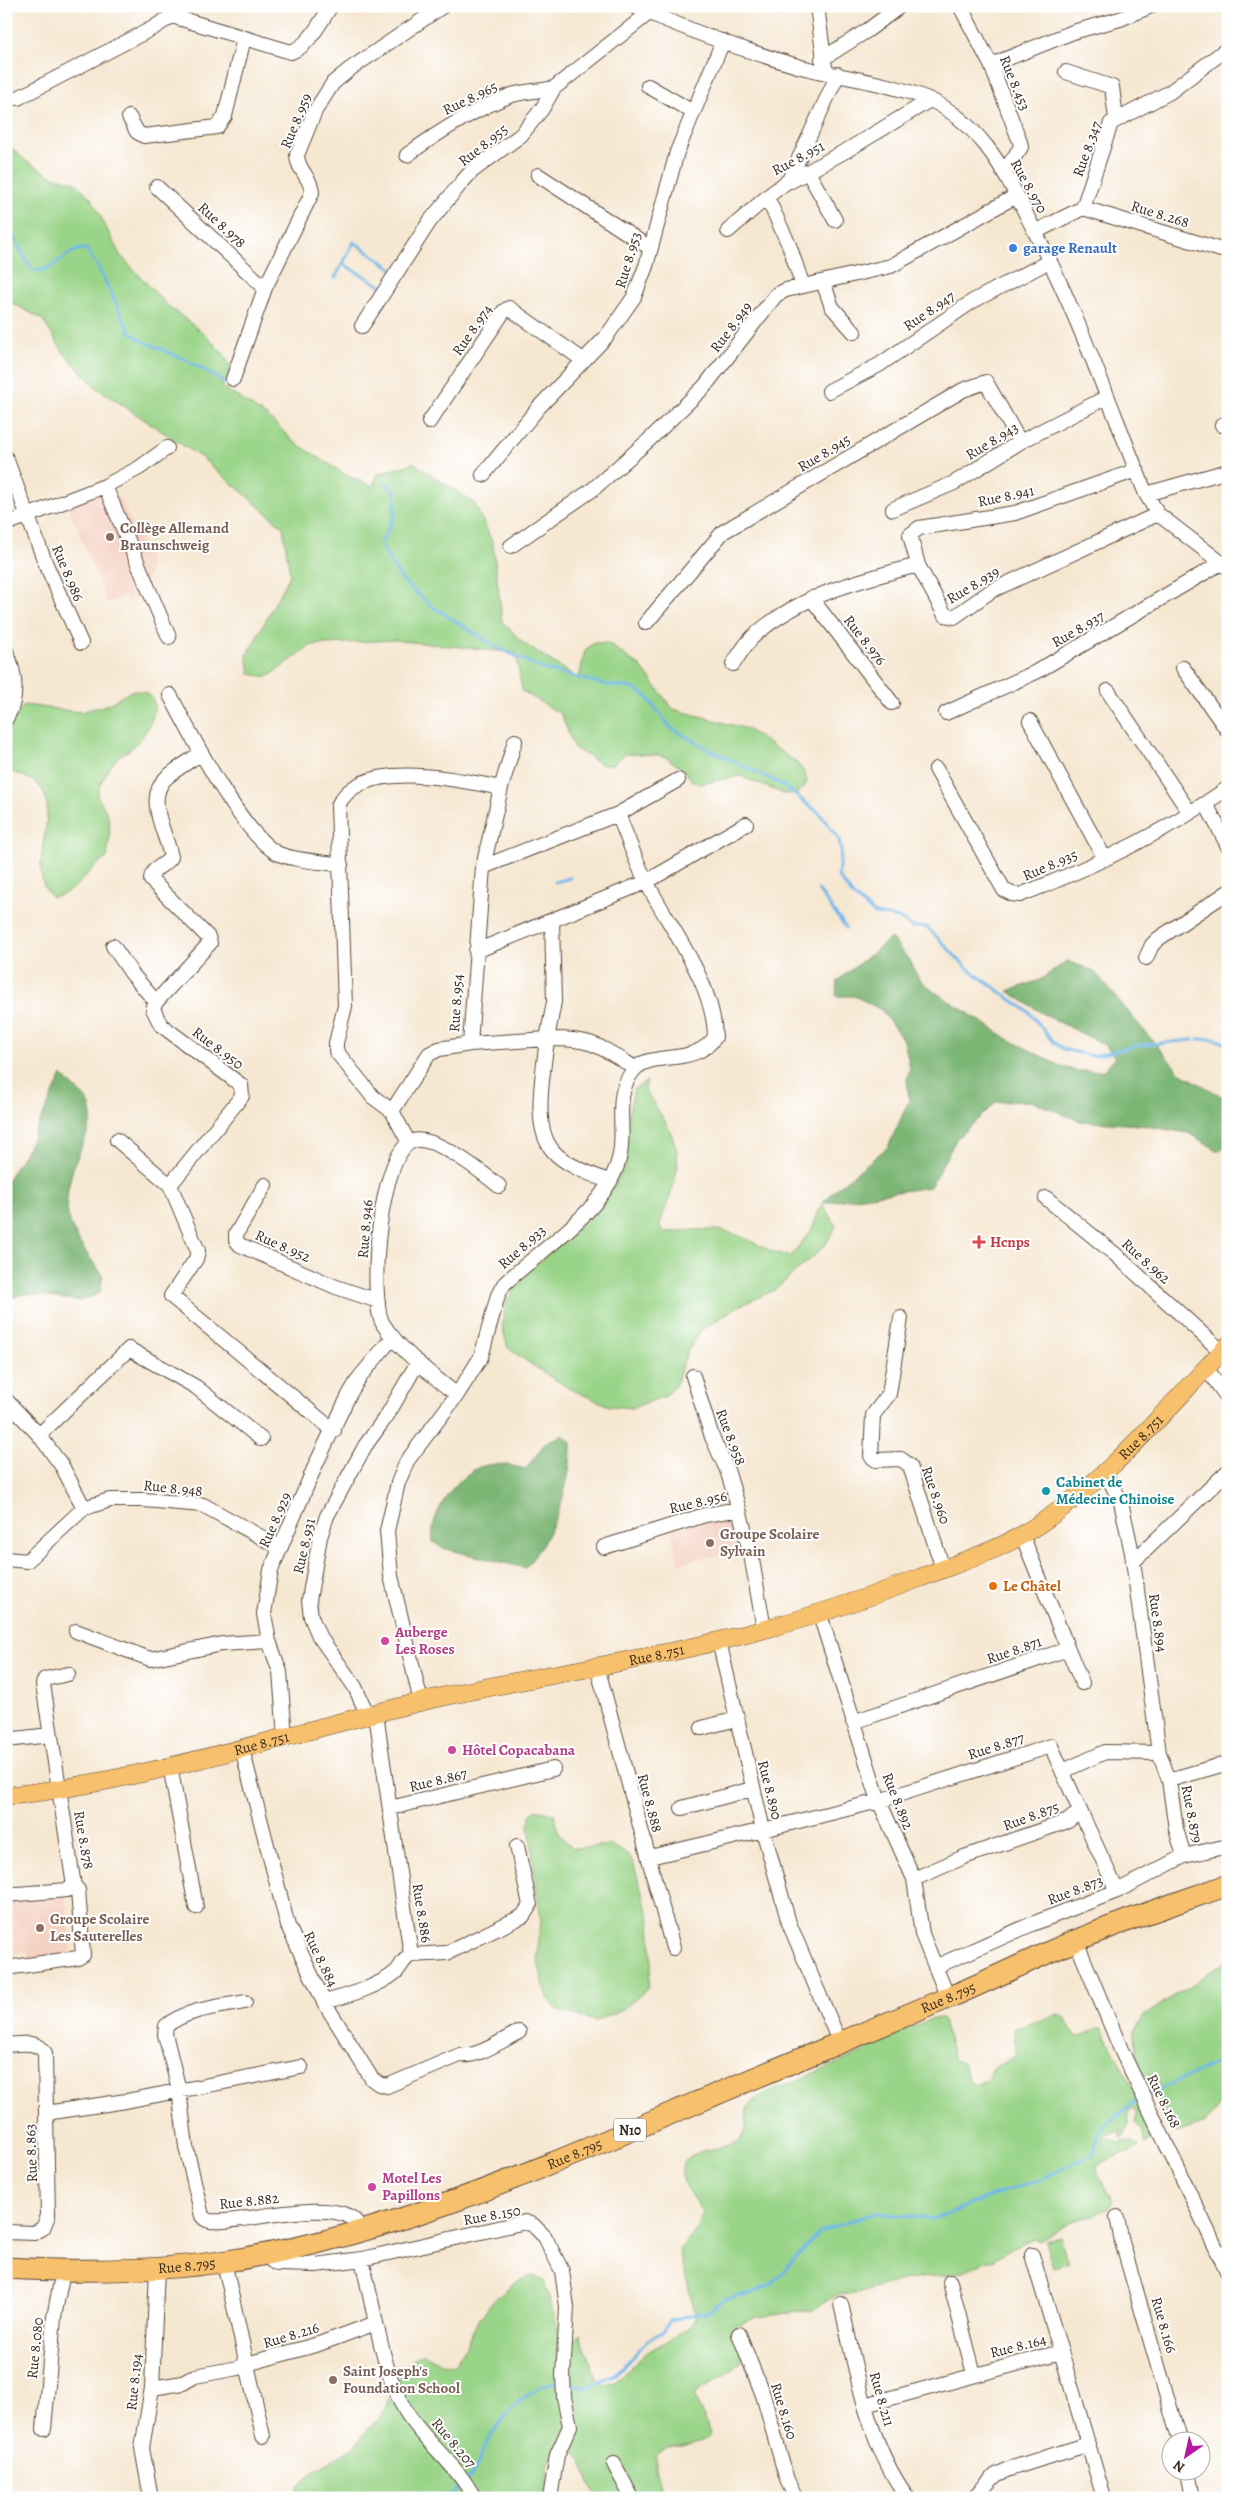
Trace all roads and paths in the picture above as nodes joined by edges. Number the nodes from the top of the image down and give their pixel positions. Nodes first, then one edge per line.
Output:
1 (331, 6) edge
2 (443, 6) edge
3 (634, 6) edge
4 (817, 6) edge
5 (900, 6) edge
6 (960, 6) edge
7 (1151, 6) edge
8 (667, 12) edge
9 (649, 13) junction
10 (244, 38) junction
11 (723, 41) junction
12 (1228, 48) edge
13 (822, 59) junction
14 (991, 65) junction
15 (1066, 72) dead end
16 (832, 73) junction
17 (648, 86) dead end
18 (554, 88) junction
19 (18, 98) dead end
20 (930, 100) junction
21 (692, 112) junction
22 (129, 117) dead end
23 (1116, 119) junction
24 (408, 155) dead end
25 (808, 172) junction
26 (1004, 172) junction
27 (538, 176) dead end
28 (789, 180) junction
29 (157, 187) dead end
30 (1016, 196) junction
31 (767, 197) junction
32 (1083, 208) junction
33 (835, 220) dead end
34 (728, 231) dead end
35 (1035, 232) junction
36 (650, 248) junction
37 (1228, 252) edge
38 (1050, 261) junction
39 (823, 282) junction
40 (803, 286) junction
41 (265, 288) junction
42 (362, 326) dead end
43 (854, 332) dead end
44 (583, 360) junction
45 (233, 379) dead end
46 (829, 391) dead end
47 (1107, 397) junction
48 (429, 422) dead end
49 (1020, 442) junction
50 (167, 448) dead end
51 (6, 458) edge
52 (1137, 470) junction
53 (1228, 471) edge
54 (483, 474) dead end
55 (106, 486) junction
56 (1146, 494) junction
57 (893, 509) dead end
58 (27, 514) junction
59 (1158, 514) junction
60 (6, 524) edge
61 (511, 546) dead end
62 (918, 565) junction
63 (1224, 566) edge
64 (811, 598) junction
65 (646, 623) dead end
66 (169, 637) dead end
67 (81, 643) dead end
68 (6, 652) edge
69 (733, 664) dead end
70 (1183, 668) dead end
71 (1108, 692) dead end
72 (170, 695) dead end
73 (892, 703) dead end
74 (946, 713) dead end
75 (6, 719) edge
76 (1030, 722) dead end
77 (1228, 731) edge
78 (515, 741) dead end
79 (201, 754) junction
80 (936, 769) dead end
81 (678, 780) dead end
82 (501, 788) junction
83 (1228, 788) edge
84 (1206, 804) junction
85 (1190, 813) junction
86 (618, 814) junction
87 (746, 824) dead end
88 (1228, 846) edge
89 (1105, 859) junction
90 (341, 865) junction
91 (482, 867) junction
92 (646, 882) junction
93 (1228, 892) edge
94 (552, 920) junction
95 (113, 946) dead end
96 (476, 951) junction
97 (1146, 958) dead end
98 (156, 1002) junction
99 (546, 1039) junction
100 (470, 1044) junction
101 (635, 1068) junction
102 (392, 1111) junction
103 (117, 1140) dead end
104 (409, 1144) junction
105 (610, 1182) junction
106 (170, 1184) junction
107 (265, 1185) dead end
108 (499, 1186) dead end
109 (1046, 1198) dead end
110 (378, 1301) junction
111 (901, 1318) dead end
112 (393, 1336) junction
113 (1225, 1348) edge
114 (418, 1362) junction
115 (1206, 1368) junction
116 (693, 1376) dead end
117 (457, 1395) junction
118 (1228, 1398) edge
119 (6, 1400) edge
120 (334, 1431) junction
121 (39, 1435) junction
122 (261, 1439) dead end
123 (1228, 1471) edge
124 (1103, 1474) junction
125 (84, 1508) junction
126 (739, 1509) junction
127 (1022, 1535) junction
128 (279, 1547) junction
129 (604, 1547) dead end
130 (6, 1559) edge
131 (1133, 1562) junction
132 (943, 1569) junction
133 (820, 1615) junction
134 (764, 1629) junction
135 (76, 1631) dead end
136 (269, 1641) junction
137 (719, 1641) junction
138 (1068, 1649) junction
139 (598, 1666) junction
140 (68, 1674) dead end
141 (1082, 1683) dead end
142 (421, 1702) junction
143 (372, 1715) junction
144 (737, 1719) junction
145 (853, 1722) junction
146 (702, 1728) dead end
147 (50, 1735) junction
148 (6, 1736) edge
149 (285, 1737) junction
150 (242, 1749) junction
151 (1159, 1753) junction
152 (1228, 1763) edge
153 (170, 1766) junction
154 (553, 1769) dead end
155 (1063, 1771) junction
156 (1169, 1780) junction
157 (752, 1789) junction
158 (60, 1790) junction
159 (6, 1796) edge
160 (879, 1801) junction
161 (390, 1808) junction
162 (682, 1808) dead end
163 (1082, 1815) junction
164 (763, 1830) junction
165 (517, 1846) dead end
166 (1228, 1846) edge
167 (1184, 1856) junction
168 (650, 1857) junction
169 (914, 1879) junction
170 (1228, 1885) edge
171 (74, 1886) junction
172 (1117, 1891) junction
173 (6, 1896) edge
174 (196, 1907) dead end
175 (1076, 1941) junction
176 (673, 1948) dead end
177 (411, 1955) junction
178 (935, 1967) junction
179 (6, 1968) edge
180 (948, 1998) junction
181 (245, 2002) dead end
182 (324, 2002) junction
183 (519, 2032) dead end
184 (839, 2041) junction
185 (6, 2045) edge
186 (302, 2067) dead end
187 (179, 2090) junction
188 (46, 2113) junction
189 (1117, 2218) dead end
190 (6, 2232) edge
191 (360, 2232) junction
192 (267, 2254) junction
193 (1032, 2255) dead end
194 (362, 2259) junction
195 (224, 2262) junction
196 (1227, 2267) edge
197 (6, 2268) edge
198 (157, 2268) junction
199 (64, 2271) junction
200 (950, 2282) dead end
201 (841, 2304) dead end
202 (376, 2323) junction
203 (739, 2334) dead end
204 (1061, 2352) junction
205 (247, 2364) junction
206 (974, 2374) junction
207 (152, 2388) junction
208 (865, 2405) junction
209 (44, 2429) dead end
210 (1177, 2432) edge
211 (263, 2436) dead end
212 (1089, 2444) junction
213 (614, 2464) dead end
214 (1190, 2482) edge
215 (151, 2498) edge
216 (474, 2498) edge
217 (550, 2498) edge
218 (632, 2498) edge
219 (796, 2498) edge
220 (908, 2498) edge
221 (973, 2498) edge
222 (1104, 2498) edge
223 (1193, 2498) edge

1 - 10 street
2 - 41 street, Rue 8.959
3 - 9 street, Rue 8.970
4 - 13 street
5 - 13 street
6 - 14 street, Rue 8.453
7 - 14 street
8 - 9 street, Rue 8.970
8 - 11 street, Rue 8.970
9 - 18 street, Rue 8.955
10 - 19 street
10 - 22 street
11 - 16 street, Rue 8.970
11 - 21 street, Rue 8.953
12 - 23 street, Rue 8.347
13 - 16 street
14 - 26 street, Rue 8.453
15 - 23 street
16 - 20 street, Rue 8.970
16 - 28 street
17 - 21 street
18 - 24 street, Rue 8.965
18 - 42 street, Rue 8.955
20 - 25 street, Rue 8.951
20 - 26 street, Rue 8.970
21 - 36 street, Rue 8.953
23 - 32 street, Rue 8.347
25 - 28 street, Rue 8.951
25 - 33 street
26 - 30 street, Rue 8.970
27 - 36 street
28 - 31 street, Rue 8.951
29 - 41 street, Rue 8.978
30 - 35 street, Rue 8.970
30 - 39 street, Rue 8.949
31 - 34 street
31 - 40 street, Rue 8.951
32 - 35 street
32 - 37 street, Rue 8.268
35 - 38 street, Rue 8.970
36 - 44 street, Rue 8.953
38 - 46 street, Rue 8.947
38 - 47 street, Rue 8.970
39 - 40 street, Rue 8.949
39 - 43 street
40 - 61 street, Rue 8.949
41 - 45 street, Rue 8.959
44 - 48 street, Rue 8.974
44 - 54 street, Rue 8.953
47 - 49 street, Rue 8.943
47 - 52 street, Rue 8.970
49 - 57 street, Rue 8.943
49 - 65 street, Rue 8.945
50 - 55 street
51 - 58 street, Rue 8.986
52 - 56 street, Rue 8.970
52 - 62 street, Rue 8.941
53 - 56 street
55 - 58 street
55 - 66 street
56 - 59 street, Rue 8.970
58 - 60 street
58 - 67 street, Rue 8.986
59 - 62 street, Rue 8.939
59 - 63 street, Rue 8.970
62 - 64 street
63 - 74 street, Rue 8.937
64 - 69 street
64 - 73 street, Rue 8.976
68 - 75 street
70 - 77 street
71 - 85 street
72 - 79 street
76 - 89 street
78 - 82 street, Rue 8.954
79 - 90 street
79 - 98 street
80 - 89 street, Rue 8.935
81 - 86 street
82 - 90 street
82 - 91 street, Rue 8.954
83 - 84 street, Rue 8.935
84 - 85 street, Rue 8.935
84 - 88 street
85 - 89 street, Rue 8.935
86 - 91 street
86 - 92 street
87 - 92 street
90 - 102 street
91 - 96 street, Rue 8.954
92 - 94 street
92 - 101 street
93 - 97 street
94 - 96 street
94 - 99 street
95 - 98 street
96 - 100 street, Rue 8.954
98 - 106 street, Rue 8.950
99 - 100 street, Rue 8.954
99 - 101 street, Rue 8.954
99 - 105 street
100 - 102 street
101 - 105 street, Rue 8.933
102 - 104 street
103 - 106 street
104 - 108 street
104 - 110 street, Rue 8.946
105 - 117 street, Rue 8.933
106 - 120 street
107 - 110 street, Rue 8.952
109 - 113 street, Rue 8.962
110 - 112 street, Rue 8.946
111 - 132 street, Rue 8.960
112 - 114 street, Rue 8.946
112 - 120 street, Rue 8.929
113 - 115 main road, Rue 8.751
114 - 117 street, Rue 8.946
114 - 143 street, Rue 8.931
115 - 118 street
115 - 124 main road, Rue 8.751
116 - 126 street, Rue 8.958
117 - 142 street, Rue 8.933
119 - 121 street
120 - 128 street, Rue 8.929
121 - 122 street
121 - 125 street
123 - 131 street
124 - 127 main road, Rue 8.751
124 - 131 street, Rue 8.894
125 - 128 street, Rue 8.948
125 - 130 street
126 - 129 street, Rue 8.956
126 - 134 street, Rue 8.956
127 - 132 main road, Rue 8.751
127 - 138 street, Rue 8.871
128 - 136 street, Rue 8.929
131 - 151 street, Rue 8.894
132 - 133 main road, Rue 8.751
133 - 134 main road, Rue 8.751
133 - 145 street, Rue 8.892
134 - 137 main road, Rue 8.751
135 - 136 street
136 - 149 street, Rue 8.929
137 - 139 main road, Rue 8.751
137 - 144 street, Rue 8.890
138 - 141 street
138 - 145 street, Rue 8.871
139 - 142 main road, Rue 8.751
139 - 168 street, Rue 8.888
140 - 147 street, Rue 8.878
142 - 143 main road, Rue 8.751
143 - 149 main road, Rue 8.751
143 - 161 street, Rue 8.886
144 - 146 street
144 - 157 street, Rue 8.890
145 - 160 street, Rue 8.892
147 - 148 street
147 - 158 street, Rue 8.878
149 - 150 main road, Rue 8.751
150 - 153 main road, Rue 8.751
150 - 182 street, Rue 8.884
151 - 155 street
151 - 156 street, Rue 8.894
152 - 156 street, Rue 8.879
153 - 158 main road, Rue 8.751
153 - 174 street
154 - 161 street, Rue 8.867
155 - 160 street, Rue 8.877
155 - 163 street, Rue 8.877
156 - 167 street, Rue 8.879
157 - 162 street
157 - 164 street, Rue 8.890
158 - 159 main road, Rue 8.751
158 - 171 street, Rue 8.878
160 - 164 street, Rue 8.890
160 - 169 street, Rue 8.892
161 - 177 street, Rue 8.886
163 - 169 street, Rue 8.875
163 - 172 street, Rue 8.875
164 - 168 street
164 - 184 street
165 - 177 street, Rue 8.886
166 - 167 street, Rue 8.873
167 - 172 street, Rue 8.873
168 - 176 street, Rue 8.888
169 - 178 street, Rue 8.892
170 - 175 highway, Rue 8.795 / N10
171 - 173 street, Rue 8.878
171 - 179 street
172 - 178 street, Rue 8.873
175 - 180 highway, Rue 8.795 / N10
175 - 196 street, Rue 8.168
177 - 182 street
178 - 180 street, Rue 8.892
180 - 184 highway, Rue 8.795 / N10
181 - 187 street
182 - 183 street, Rue 8.884
184 - 191 highway, Rue 8.795 / N10
185 - 188 street
186 - 187 street, Rue 8.863
187 - 188 street, Rue 8.863
187 - 191 street, Rue 8.882
188 - 190 street, Rue 8.863
189 - 210 street, Rue 8.166
191 - 192 highway, Rue 8.795 / N10
192 - 194 street, Rue 8.150
192 - 195 highway, Rue 8.795 / N10
193 - 204 street
194 - 202 street
194 - 217 street, Rue 8.150
195 - 198 highway, Rue 8.795 / N10
195 - 205 street
197 - 199 highway, Rue 8.795 / N10
198 - 199 highway, Rue 8.795 / N10
198 - 207 street, Rue 8.194
199 - 209 street, Rue 8.080
200 - 206 street
201 - 208 street, Rue 8.211
202 - 205 street, Rue 8.216
202 - 216 street, Rue 8.207
203 - 219 street, Rue 8.160
204 - 206 street, Rue 8.164
204 - 212 street, Rue 8.164
205 - 207 street, Rue 8.216
205 - 211 street
206 - 208 street, Rue 8.164
207 - 215 street, Rue 8.194
208 - 220 street, Rue 8.211
212 - 221 street
212 - 222 street, Rue 8.164
213 - 218 street
214 - 223 street

